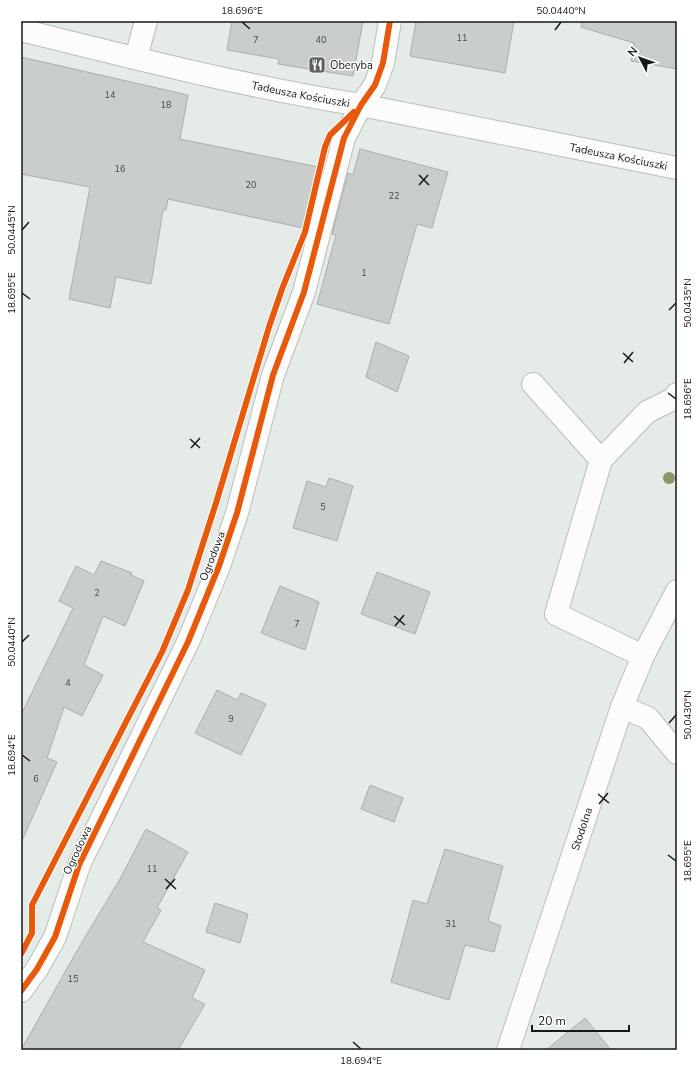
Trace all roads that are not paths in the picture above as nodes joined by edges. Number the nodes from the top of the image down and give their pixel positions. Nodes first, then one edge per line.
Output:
1 (146, 21) edge
2 (390, 21) edge
3 (21, 30) edge
4 (136, 58) junction
5 (361, 105) junction
6 (677, 168) edge
7 (533, 384) dead end
8 (677, 394) edge
9 (601, 460) junction
10 (677, 591) edge
11 (643, 656) junction
12 (622, 707) junction
13 (677, 753) edge
14 (21, 991) edge
15 (508, 1050) edge

1 - 4 street
2 - 5 street, Ogrodowa
3 - 4 street, Tadeusza Kościuszki
4 - 5 street, Tadeusza Kościuszki
5 - 6 street, Tadeusza Kościuszki
5 - 14 street, Ogrodowa
7 - 9 street
8 - 9 street
9 - 11 street
10 - 11 street, Stodolna
11 - 12 street, Stodolna
12 - 13 street
12 - 15 street, Stodolna

